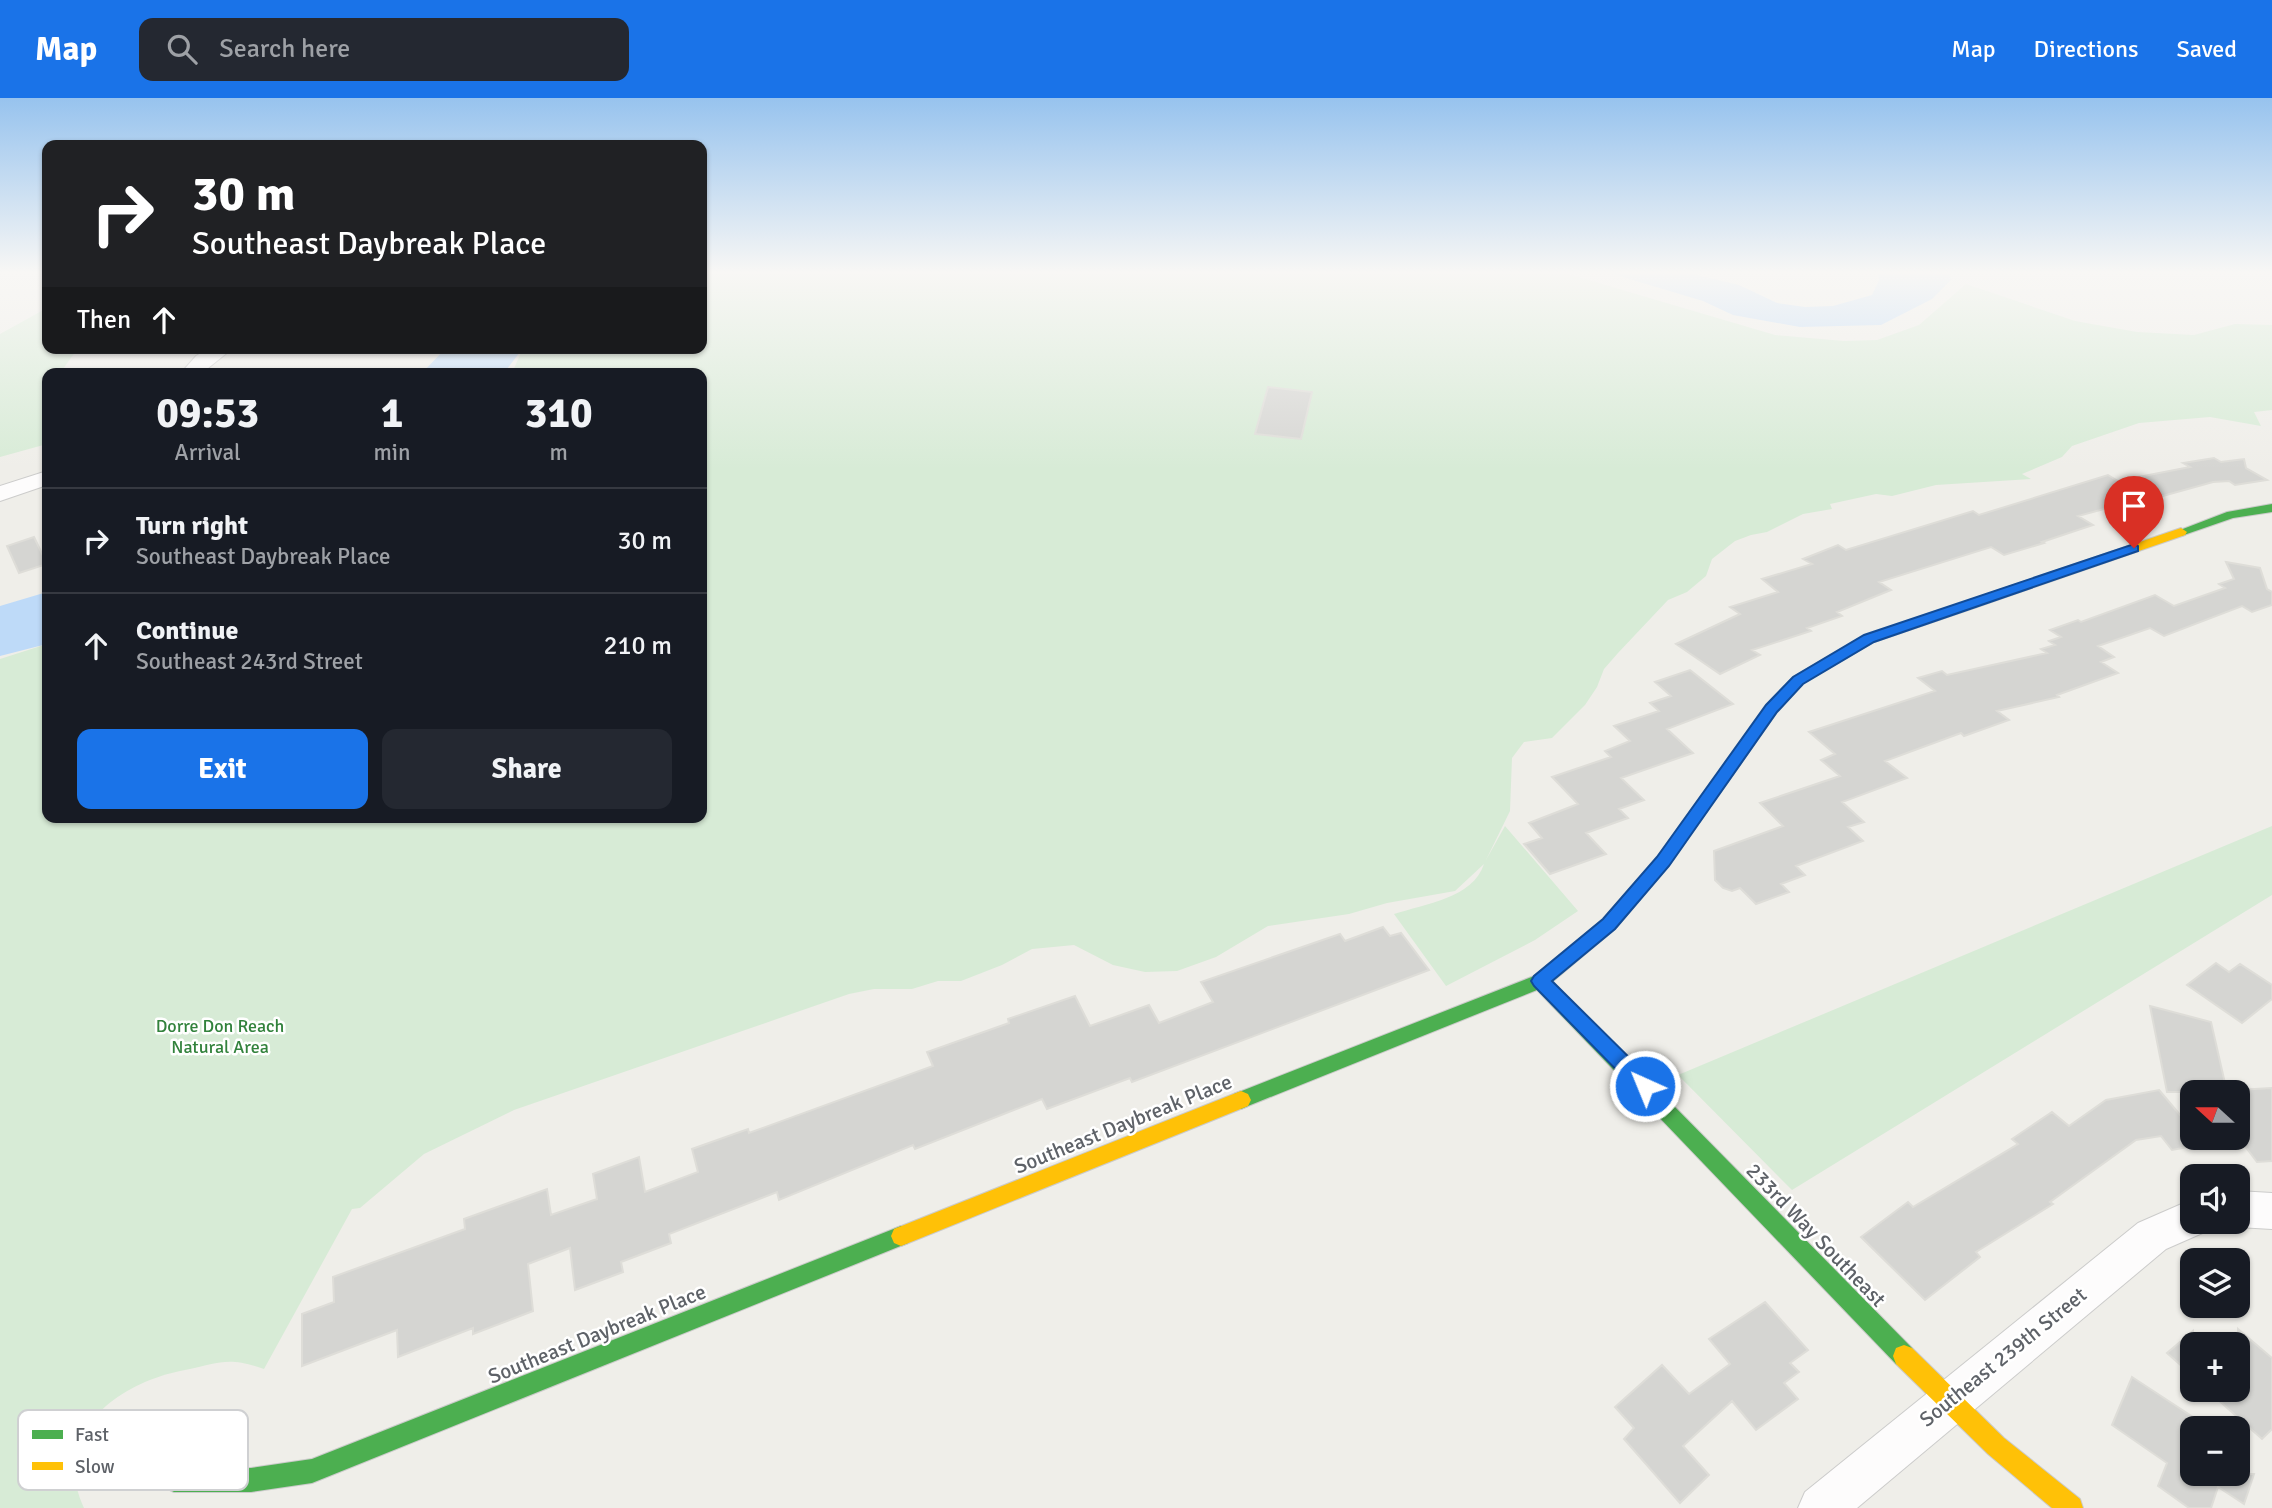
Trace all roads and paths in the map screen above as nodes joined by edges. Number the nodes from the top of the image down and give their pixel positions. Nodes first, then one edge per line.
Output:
1 (213, 354) edge
2 (196, 368) edge
3 (42, 480) edge
4 (0, 494) edge
5 (2272, 508) edge
6 (1540, 981) junction
7 (2250, 1210) edge
8 (2272, 1211) edge
9 (2180, 1224) edge
10 (1948, 1402) junction
11 (248, 1480) edge
12 (1821, 1508) edge
13 (2071, 1508) edge

1 - 2 street
3 - 4 street
5 - 6 street, Southeast Daybreak Place
6 - 10 street, 233rd Way Southeast
6 - 11 street, Southeast Daybreak Place
7 - 8 street
9 - 10 street, Southeast 239th Street
10 - 12 street, Southeast 239th Street
10 - 13 street, 233rd Way Southeast

